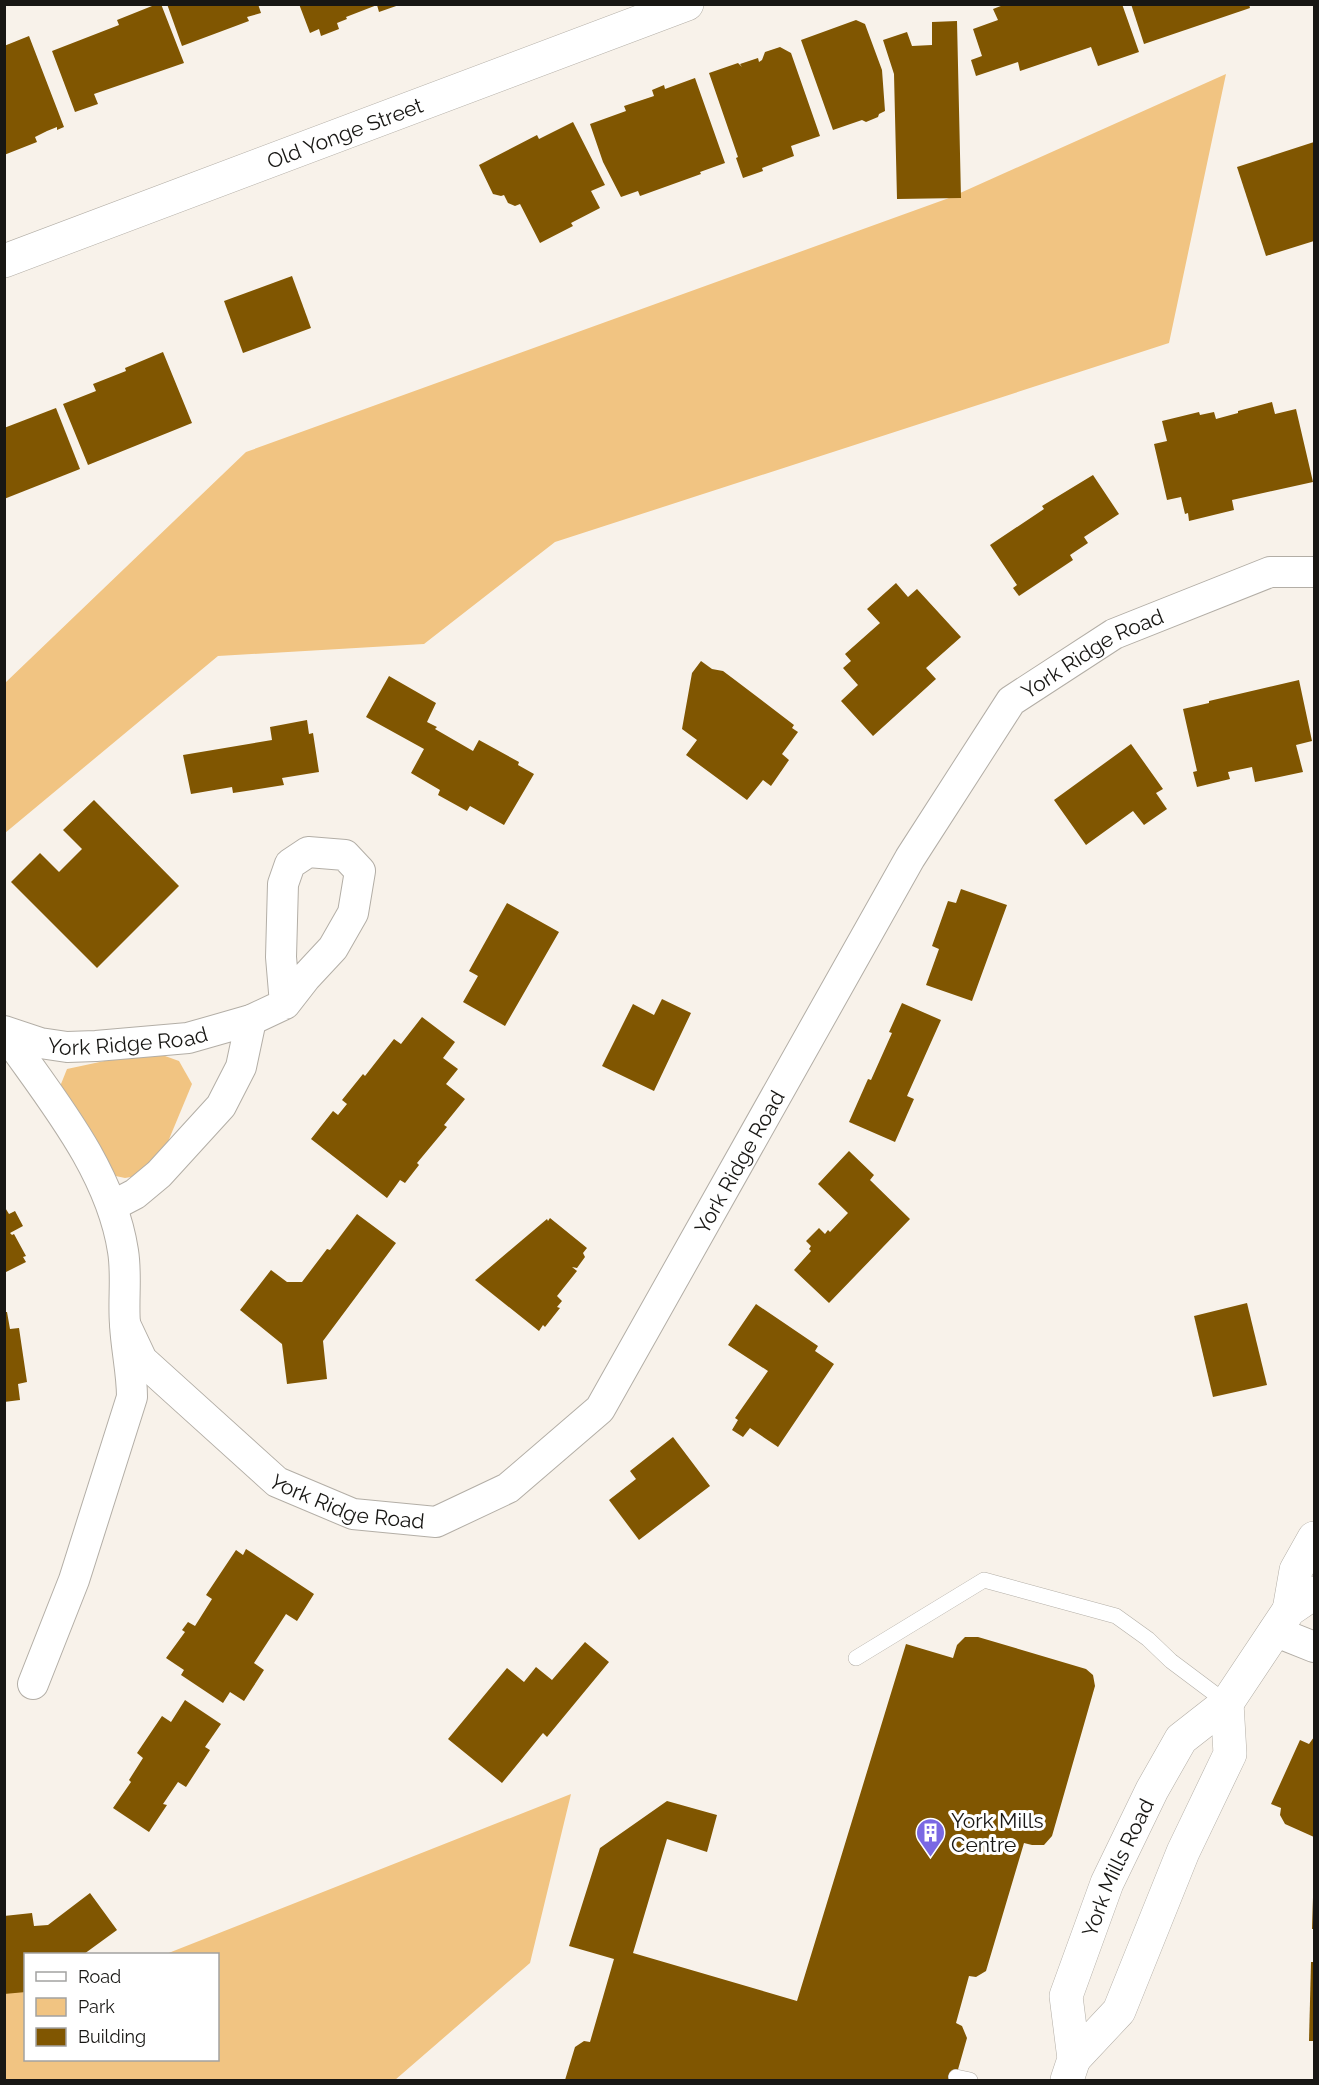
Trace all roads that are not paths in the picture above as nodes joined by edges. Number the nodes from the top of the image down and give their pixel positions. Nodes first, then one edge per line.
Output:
1 (687, 4) edge
2 (4, 261) edge
3 (1314, 572) edge
4 (285, 1004) junction
5 (251, 1020) junction
6 (4, 1031) edge
7 (4, 1037) edge
8 (112, 1206) junction
9 (125, 1324) junction
10 (1314, 1538) edge
11 (1292, 1611) edge
12 (1314, 1647) edge
13 (856, 1658) dead end
14 (33, 1684) dead end
15 (1227, 1703) junction
16 (1070, 2070) edge

1 - 2 main road, Old Yonge Street
3 - 9 street, York Ridge Road
4 - 4 street, York Ridge Road
4 - 5 street, York Ridge Road
5 - 6 street, York Ridge Road
5 - 8 street
7 - 8 street, York Ridge Road
8 - 9 street, York Ridge Road
9 - 14 street, York Ridge Road
10 - 11 main road, York Mills Road
11 - 12 street
11 - 15 main road, York Mills Road
13 - 15 lane
15 - 16 main road, York Mills Road
15 - 16 main road, York Mills Road

